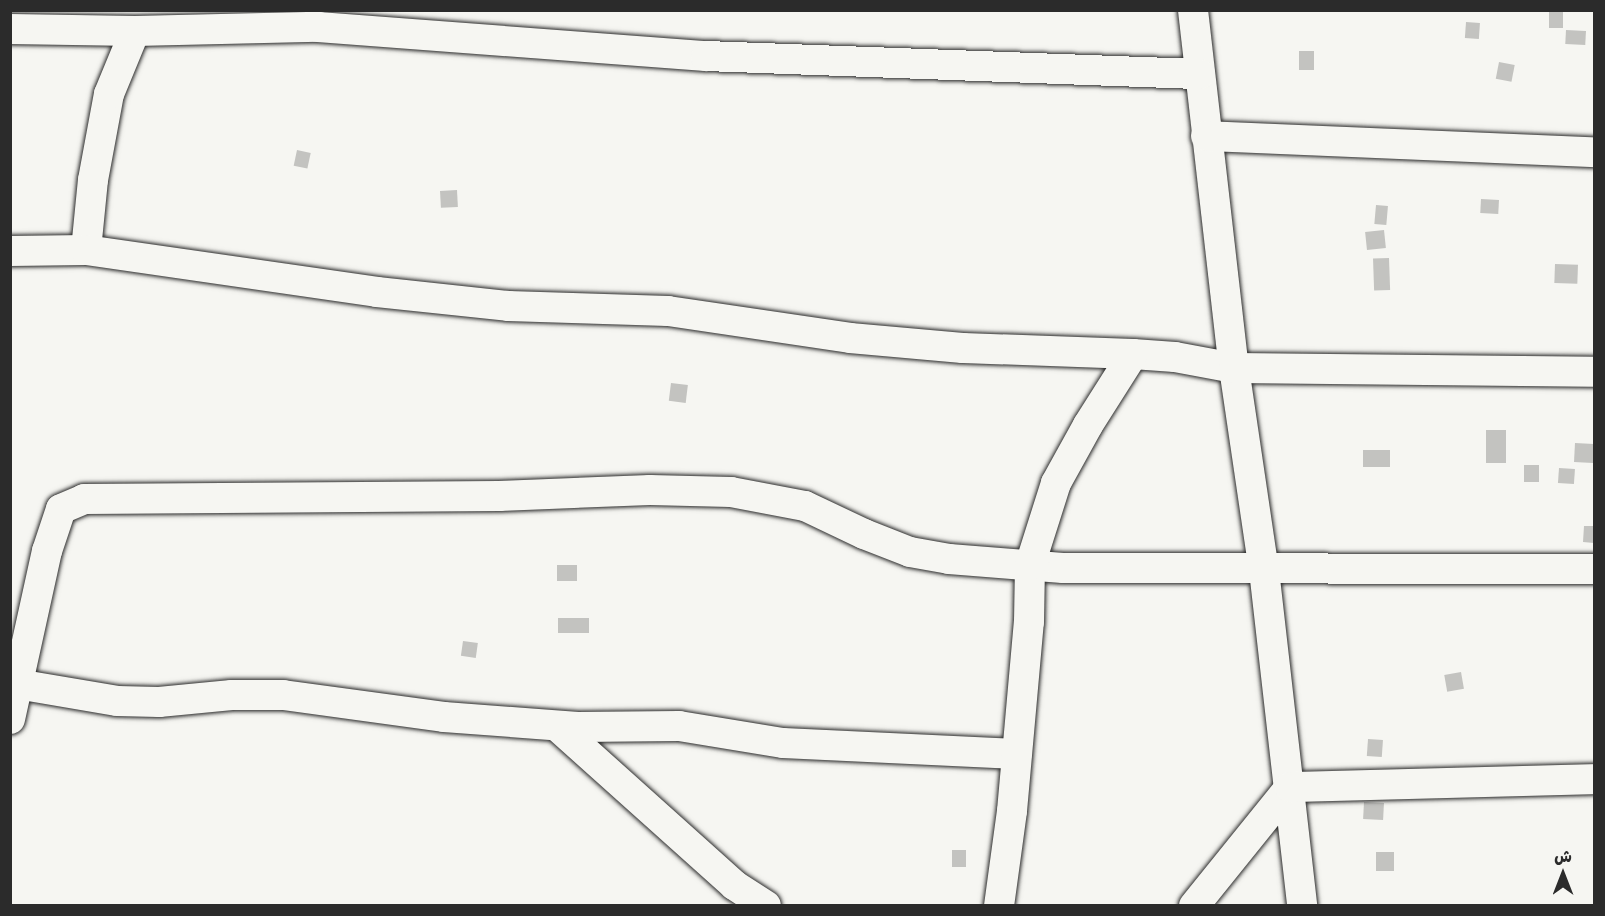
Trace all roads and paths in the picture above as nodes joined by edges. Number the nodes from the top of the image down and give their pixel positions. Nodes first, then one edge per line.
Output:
1 (1193, 10) edge
2 (10, 29) edge
3 (135, 31) junction
4 (1200, 74) junction
5 (1206, 136) junction
6 (1594, 152) edge
7 (86, 250) junction
8 (10, 251) edge
9 (1133, 354) junction
10 (1234, 368) junction
11 (1594, 372) edge
12 (1030, 565) junction
13 (1594, 569) edge
14 (1264, 570) junction
15 (17, 684) junction
16 (10, 718) edge
17 (557, 726) junction
18 (1017, 754) junction
19 (1594, 779) edge
20 (1290, 787) junction
21 (766, 906) edge
22 (999, 906) edge
23 (1194, 906) edge
24 (1302, 906) edge

1 - 4 street
2 - 3 street
3 - 4 street
3 - 7 street
4 - 5 street
5 - 6 street
5 - 10 street
7 - 8 street
7 - 9 street
9 - 10 street
9 - 12 street
10 - 11 street
10 - 14 street
12 - 14 street
12 - 15 street
12 - 18 street
13 - 14 street
14 - 20 street
15 - 16 street
15 - 17 street
17 - 18 street
17 - 21 street
18 - 22 street
19 - 20 street
20 - 23 street
20 - 24 street

